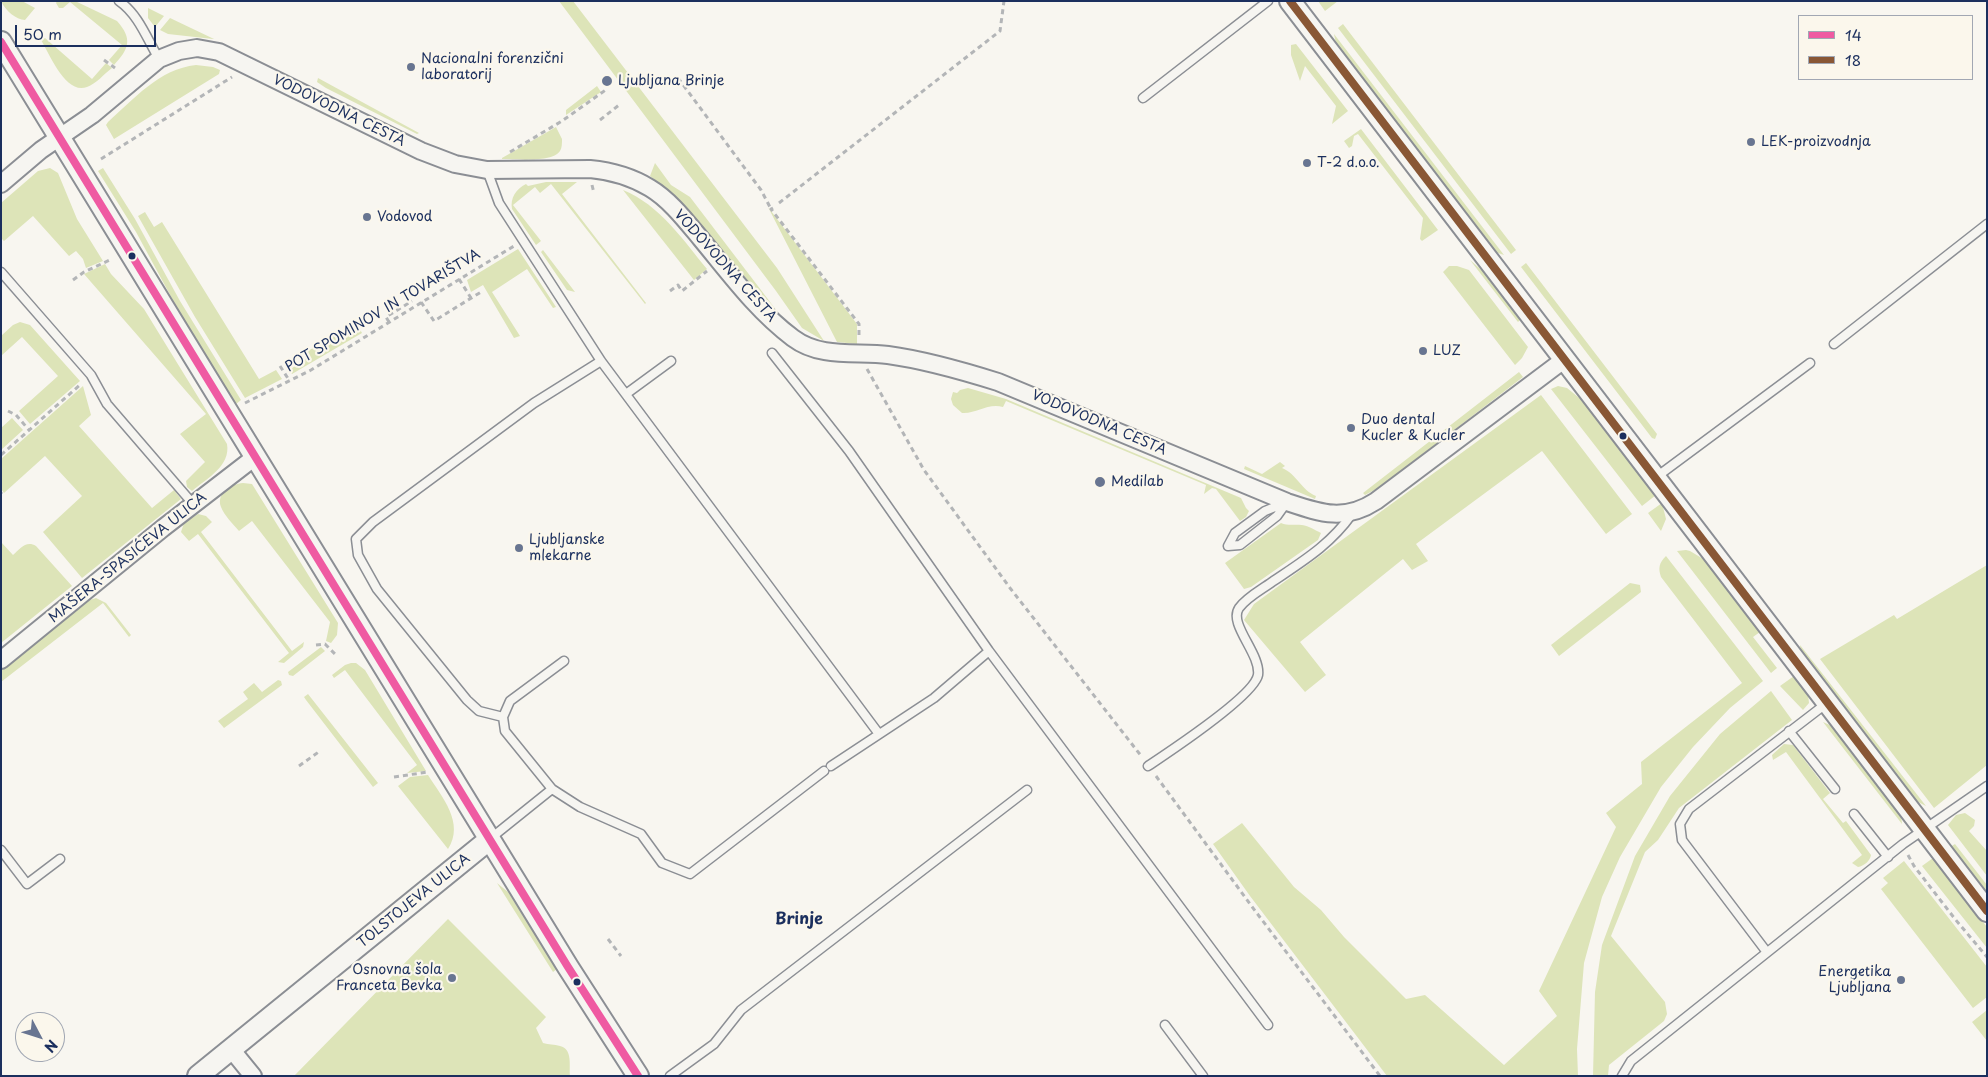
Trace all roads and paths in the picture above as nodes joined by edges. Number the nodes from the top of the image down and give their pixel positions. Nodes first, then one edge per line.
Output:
1 (119, 1) edge
2 (1004, 1) edge
3 (1268, 1) edge
4 (1290, 1) edge
5 (1, 42) edge
6 (159, 59) junction
7 (104, 60) dead end
8 (115, 68) dead end
9 (234, 76) dead end
10 (678, 78) dead end
11 (607, 89) dead end
12 (1143, 98) dead end
13 (619, 105) dead end
14 (600, 120) dead end
15 (60, 137) junction
16 (507, 154) dead end
17 (101, 159) dead end
18 (487, 170) junction
19 (1, 184) edge
20 (779, 203) dead end
21 (1987, 224) edge
22 (523, 241) junction
23 (130, 251) junction
24 (720, 262) junction
25 (1, 272) edge
26 (459, 279) junction
27 (73, 280) dead end
28 (670, 291) dead end
29 (482, 292) dead end
30 (471, 298) junction
31 (412, 300) dead end
32 (421, 302) junction
33 (389, 322) junction
34 (1834, 344) dead end
35 (858, 348) junction
36 (772, 353) dead end
37 (1565, 359) junction
38 (601, 361) junction
39 (671, 361) dead end
40 (1810, 363) dead end
41 (280, 366) dead end
42 (91, 375) junction
43 (289, 380) junction
44 (626, 394) junction
45 (8, 411) dead end
46 (228, 412) junction
47 (29, 430) junction
48 (1, 455) edge
49 (255, 457) junction
50 (1655, 478) junction
51 (1287, 502) junction
52 (194, 505) junction
53 (1353, 512) junction
54 (316, 645) dead end
55 (989, 651) junction
56 (335, 654) dead end
57 (1, 660) edge
58 (564, 660) dead end
59 (1828, 703) junction
60 (502, 717) junction
61 (1789, 731) junction
62 (879, 734) junction
63 (320, 751) dead end
64 (300, 766) dead end
65 (831, 766) dead end
66 (1148, 766) junction
67 (447, 770) junction
68 (824, 771) dead end
69 (394, 777) dead end
70 (1987, 786) edge
71 (552, 789) junction
72 (1834, 789) dead end
73 (1026, 790) dead end
74 (1854, 814) dead end
75 (1924, 830) junction
76 (490, 839) junction
77 (1, 850) edge
78 (1888, 857) junction
79 (60, 859) dead end
80 (1987, 911) edge
81 (608, 939) dead end
82 (1766, 951) junction
83 (621, 956) dead end
84 (1165, 1025) dead end
85 (1268, 1025) dead end
86 (231, 1049) junction
87 (198, 1076) edge
88 (253, 1076) edge
89 (638, 1076) edge
90 (670, 1076) edge
91 (1203, 1076) edge
92 (1380, 1076) edge
93 (1622, 1076) edge

1 - 6 lane
2 - 20 path
3 - 12 lane
4 - 37 street
5 - 15 street
6 - 15 street, VODOVODNA CESTA
6 - 18 street, VODOVODNA CESTA
7 - 8 path
9 - 17 path
10 - 35 path
11 - 16 path
13 - 14 path
15 - 19 street, VODOVODNA CESTA
15 - 23 street
18 - 22 lane
18 - 24 street, VODOVODNA CESTA
21 - 34 lane
22 - 26 path, POT SPOMINOV IN TOVARIŠTVA
22 - 38 lane
23 - 27 path
23 - 46 street
24 - 28 path
24 - 35 street, VODOVODNA CESTA
25 - 42 lane
26 - 30 path
26 - 32 path, POT SPOMINOV IN TOVARIŠTVA
29 - 30 path
30 - 32 path
31 - 33 path
32 - 33 path, POT SPOMINOV IN TOVARIŠTVA
33 - 43 path, POT SPOMINOV IN TOVARIŠTVA
35 - 51 street, VODOVODNA CESTA
35 - 66 path
36 - 55 lane
37 - 50 street
37 - 53 street, VODOVODNA CESTA
38 - 44 lane
38 - 60 lane
39 - 44 lane
40 - 50 lane
41 - 43 path
42 - 47 path
42 - 52 lane
43 - 46 path, POT SPOMINOV IN TOVARIŠTVA
44 - 62 lane
45 - 47 path
46 - 49 street
47 - 48 path
49 - 52 street, MAŠERA-SPASIĆEVA ULICA
49 - 67 street
50 - 59 street
51 - 51 lane
51 - 53 street, VODOVODNA CESTA
52 - 57 street, MAŠERA-SPASIĆEVA ULICA
53 - 66 lane, VODOVODNA CESTA
54 - 56 path
55 - 62 lane
55 - 85 lane
58 - 60 lane
59 - 61 lane
59 - 75 street
60 - 71 lane
61 - 72 lane
61 - 82 lane
62 - 65 lane
63 - 64 path
66 - 92 path
67 - 69 path
67 - 76 street
68 - 71 lane
70 - 75 lane
71 - 76 lane
73 - 90 lane
74 - 78 lane
75 - 78 lane
75 - 80 street
76 - 86 street, TOLSTOJEVA ULICA
76 - 89 street
77 - 79 lane
78 - 82 lane
81 - 83 path
82 - 93 lane
84 - 91 lane
86 - 87 street, TOLSTOJEVA ULICA
86 - 88 street

